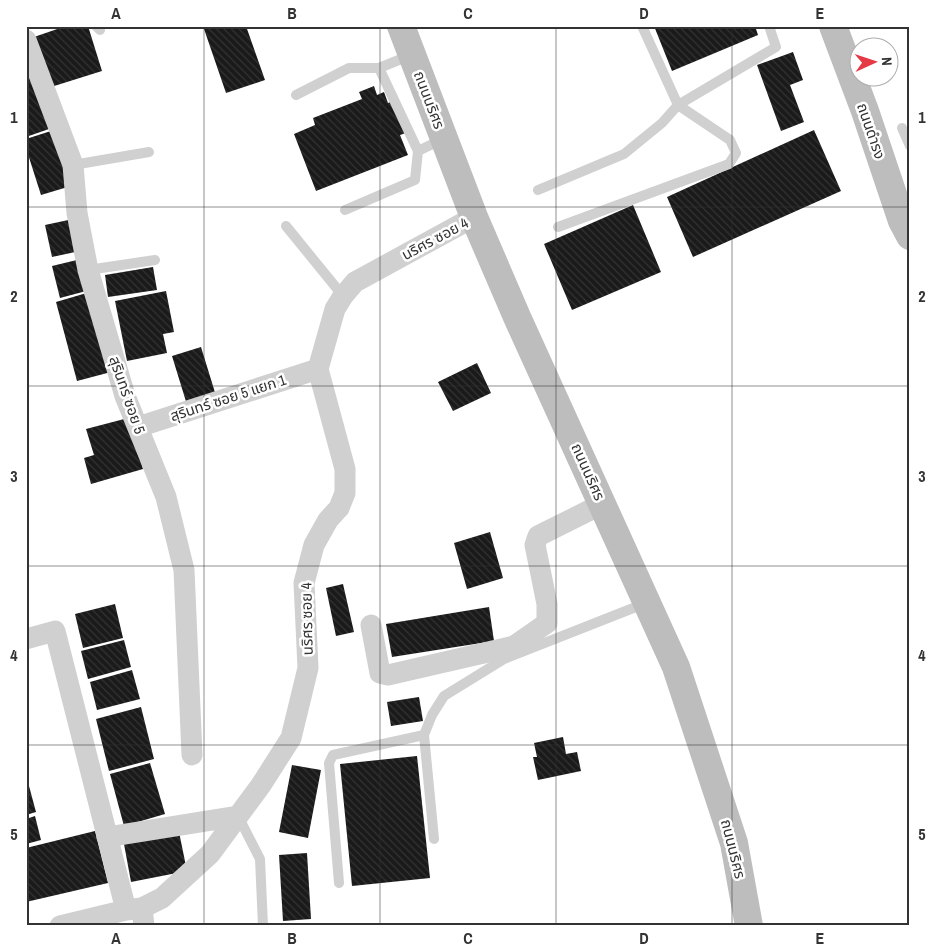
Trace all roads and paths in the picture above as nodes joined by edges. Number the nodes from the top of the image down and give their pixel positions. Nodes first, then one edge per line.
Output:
1 (401, 26) edge
2 (642, 26) edge
3 (769, 26) edge
4 (833, 26) edge
5 (26, 40) edge
6 (412, 55) junction
7 (379, 68) junction
8 (296, 94) dead end
9 (678, 105) junction
10 (902, 128) dead end
11 (444, 139) junction
12 (910, 146) edge
13 (418, 151) junction
14 (149, 152) dead end
15 (73, 165) junction
16 (538, 190) dead end
17 (344, 210) dead end
18 (474, 218) junction
19 (286, 226) dead end
20 (558, 228) dead end
21 (910, 236) edge
22 (155, 260) dead end
23 (88, 270) junction
24 (343, 296) junction
25 (318, 369) junction
26 (138, 427) junction
27 (602, 504) junction
28 (647, 602) junction
29 (370, 625) dead end
30 (26, 638) edge
31 (424, 735) junction
32 (192, 755) dead end
33 (238, 816) junction
34 (107, 836) junction
35 (434, 839) dead end
36 (339, 882) dead end
37 (137, 915) edge
38 (60, 926) edge
39 (263, 926) edge
40 (749, 926) edge

1 - 6 street, ถนนนริศร
2 - 9 lane
3 - 9 lane
4 - 21 street, ถนนดำรง
5 - 15 street, สุรินทร์ ซอย 5
6 - 7 lane
6 - 11 street, ถนนนริศร
7 - 8 lane
7 - 13 lane
9 - 16 lane
9 - 20 lane
10 - 12 lane
11 - 13 lane
11 - 18 street, ถนนนริศร
13 - 17 lane
14 - 15 lane
15 - 23 street, สุรินทร์ ซอย 5
18 - 24 street, นริศร ซอย 4
18 - 27 street, ถนนนริศร
19 - 24 lane
22 - 23 lane
23 - 26 street, สุรินทร์ ซอย 5
24 - 25 street, นริศร ซอย 4
25 - 26 street, สุรินทร์ ซอย 5 แยก 1
25 - 33 street, นริศร ซอย 4
26 - 32 street, สุรินทร์ ซอย 5
27 - 28 street, ถนนนริศร
27 - 29 street
28 - 31 lane
28 - 40 street, ถนนนริศร
30 - 34 street
31 - 35 lane
31 - 36 lane
33 - 34 street
33 - 37 street, นริศร ซอย 4
33 - 39 lane
34 - 37 street
37 - 38 street, นริศร ซอย 4

